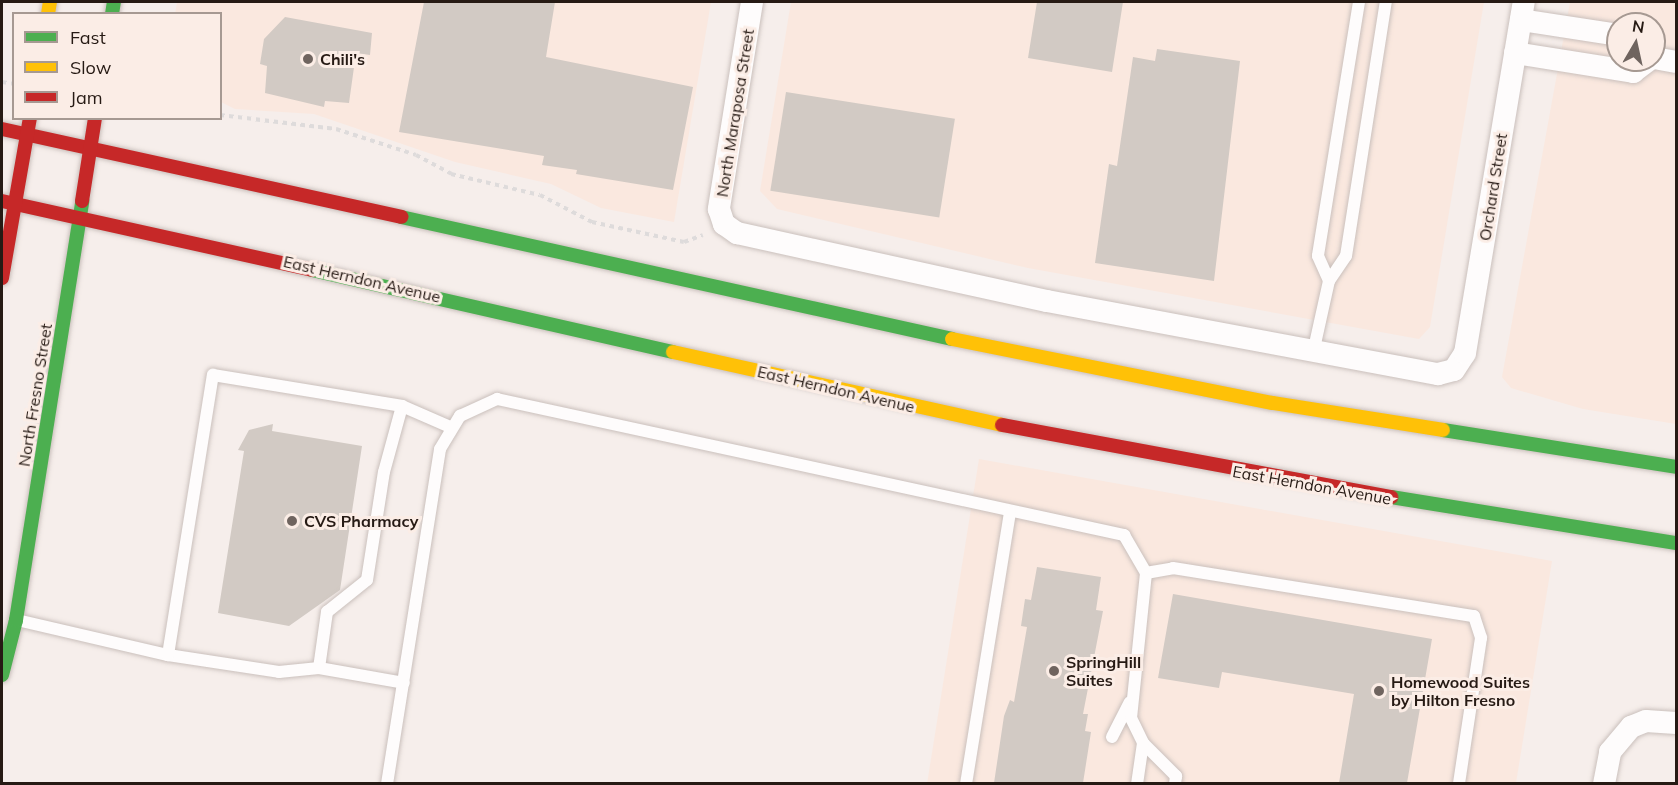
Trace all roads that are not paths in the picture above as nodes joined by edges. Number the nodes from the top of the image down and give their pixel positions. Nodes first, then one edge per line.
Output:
1 (752, 2) edge
2 (1359, 2) edge
3 (1386, 2) edge
4 (1522, 11) edge
5 (1606, 32) edge
6 (1515, 53) junction
7 (1606, 68) edge
8 (30, 120) edge
9 (95, 120) edge
10 (2, 129) edge
11 (28, 133) junction
12 (90, 146) junction
13 (8, 202) edge
14 (80, 216) junction
15 (2, 278) edge
16 (1329, 281) junction
17 (1313, 353) junction
18 (402, 406) junction
19 (450, 427) junction
20 (1677, 467) edge
21 (1010, 513) junction
22 (1677, 543) edge
23 (1146, 573) junction
24 (16, 620) junction
25 (168, 655) junction
26 (319, 668) junction
27 (2, 675) edge
28 (404, 683) junction
29 (1134, 696) junction
30 (1677, 723) edge
31 (1112, 737) dead end
32 (1143, 743) junction
33 (387, 783) edge
34 (966, 783) edge
35 (1137, 783) edge
36 (1175, 783) edge
37 (1459, 783) edge
38 (1604, 783) edge

1 - 17 street, North Maraposa Street
2 - 16 lane
3 - 16 lane
4 - 5 street
4 - 6 street, Orchard Street
6 - 7 street
6 - 17 street, Orchard Street
8 - 11 main road
9 - 12 main road, North Fresno Street
10 - 11 main road
11 - 12 main road
11 - 13 main road
12 - 14 main road, North Fresno Street
12 - 20 main road
13 - 14 main road, East Herndon Avenue
13 - 15 main road
14 - 22 main road, East Herndon Avenue
14 - 24 main road, North Fresno Street
16 - 17 lane
18 - 19 lane
18 - 25 lane
18 - 26 lane
19 - 21 lane
19 - 28 lane
21 - 23 lane
21 - 34 lane
23 - 29 lane
23 - 37 lane
24 - 25 lane
24 - 27 main road, North Fresno Street
25 - 26 lane
26 - 28 lane
28 - 33 lane
29 - 31 lane
29 - 32 lane
30 - 38 street
32 - 35 lane
32 - 36 lane

